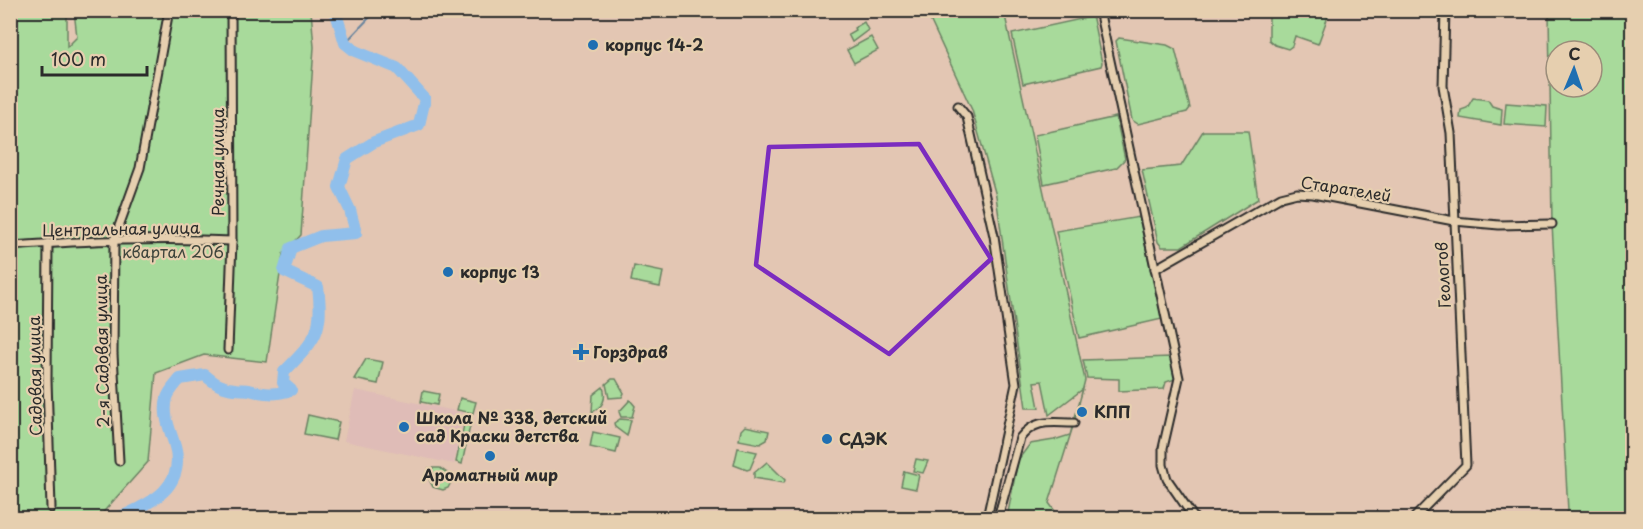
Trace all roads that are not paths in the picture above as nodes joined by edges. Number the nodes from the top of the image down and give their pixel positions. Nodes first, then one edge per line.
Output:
1 (169, 10) edge
2 (231, 10) edge
3 (1099, 10) edge
4 (1445, 10) edge
5 (958, 106) dead end
6 (1454, 221) junction
7 (1552, 224) dead end
8 (114, 240) junction
9 (232, 241) junction
10 (48, 243) junction
11 (10, 246) edge
12 (1155, 269) junction
13 (228, 350) dead end
14 (1074, 423) dead end
15 (119, 461) dead end
16 (51, 508) dead end
17 (987, 519) edge
18 (998, 519) edge
19 (1194, 519) edge
20 (1414, 519) edge

1 - 8 street, 2-я Садовая улица
2 - 9 street, Речная улица
3 - 12 street
4 - 6 street, Геологов
5 - 17 street
6 - 7 street, Старателей
6 - 12 street, Старателей
6 - 20 street, Геологов
8 - 9 street, Центральная улица
8 - 10 street, Центральная улица
8 - 15 street, 2-я Садовая улица
9 - 13 street, Речная улица
10 - 11 street, Центральная улица
10 - 16 street, Садовая улица
12 - 19 street
14 - 18 street

